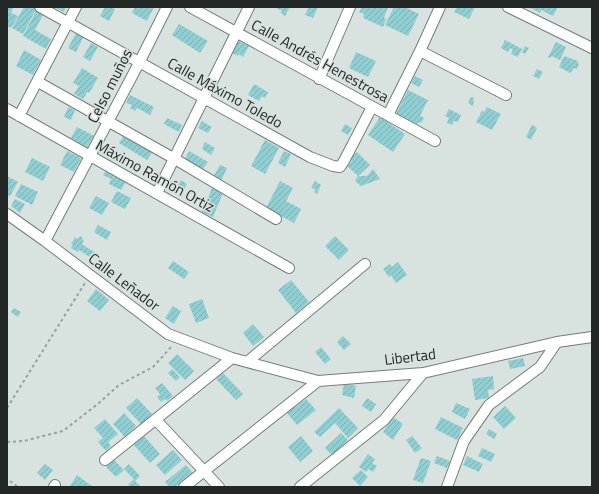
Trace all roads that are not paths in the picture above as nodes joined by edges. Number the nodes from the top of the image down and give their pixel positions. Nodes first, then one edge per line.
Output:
1 (40, 7) edge
2 (76, 7) edge
3 (167, 7) edge
4 (190, 7) edge
5 (249, 7) edge
6 (350, 7) edge
7 (508, 7) edge
8 (437, 8) edge
9 (68, 23) junction
10 (236, 32) junction
11 (592, 48) edge
12 (420, 51) junction
13 (139, 63) junction
14 (319, 79) junction
15 (38, 82) junction
16 (506, 95) dead end
17 (204, 99) junction
18 (372, 107) junction
19 (7, 110) edge
20 (388, 115) junction
21 (19, 116) junction
22 (108, 122) junction
23 (435, 141) dead end
24 (90, 157) junction
25 (175, 159) junction
26 (157, 194) junction
27 (7, 214) edge
28 (276, 219) dead end
29 (45, 241) junction
30 (364, 264) dead end
31 (289, 268) dead end
32 (592, 337) edge
33 (557, 342) junction
34 (232, 358) junction
35 (247, 362) junction
36 (423, 373) junction
37 (318, 381) junction
38 (156, 420) junction
39 (105, 460) dead end
40 (204, 471) junction
41 (184, 487) edge
42 (219, 487) edge
43 (300, 487) edge
44 (447, 487) edge

1 - 9 street, Calle Máximo Toledo
2 - 9 street
3 - 13 street, Celso muños
4 - 10 street, Calle Andrés Henestrosa
5 - 10 street
6 - 14 street
7 - 11 street
8 - 12 street
9 - 13 street, Calle Máximo Toledo
9 - 15 street
10 - 14 street, Calle Andrés Henestrosa
10 - 17 street
12 - 16 street
12 - 20 street
13 - 17 street, Calle Máximo Toledo
13 - 22 street, Celso muños
14 - 18 street, Calle Andrés Henestrosa
15 - 21 street
15 - 22 street
17 - 18 street, Calle Máximo Toledo
17 - 25 street
18 - 20 street, Calle Andrés Henestrosa
19 - 21 street, Máximo Ramón Ortiz
20 - 23 street, Calle Andrés Henestrosa
21 - 24 street, Máximo Ramón Ortiz
22 - 24 street, Celso muños
22 - 25 street
24 - 26 street, Máximo Ramón Ortiz
24 - 29 street, Celso muños
25 - 26 street
25 - 28 street
26 - 31 street, Máximo Ramón Ortiz
27 - 29 street, Calle Leñador
29 - 34 street, Calle Leñador
30 - 35 street
32 - 33 street, Libertad
33 - 36 street, Libertad
33 - 44 street
34 - 35 street, Libertad
34 - 38 street
35 - 37 street, Libertad
36 - 37 street, Libertad
36 - 43 street
37 - 40 street
38 - 39 street
38 - 40 street
40 - 41 street
40 - 42 street

